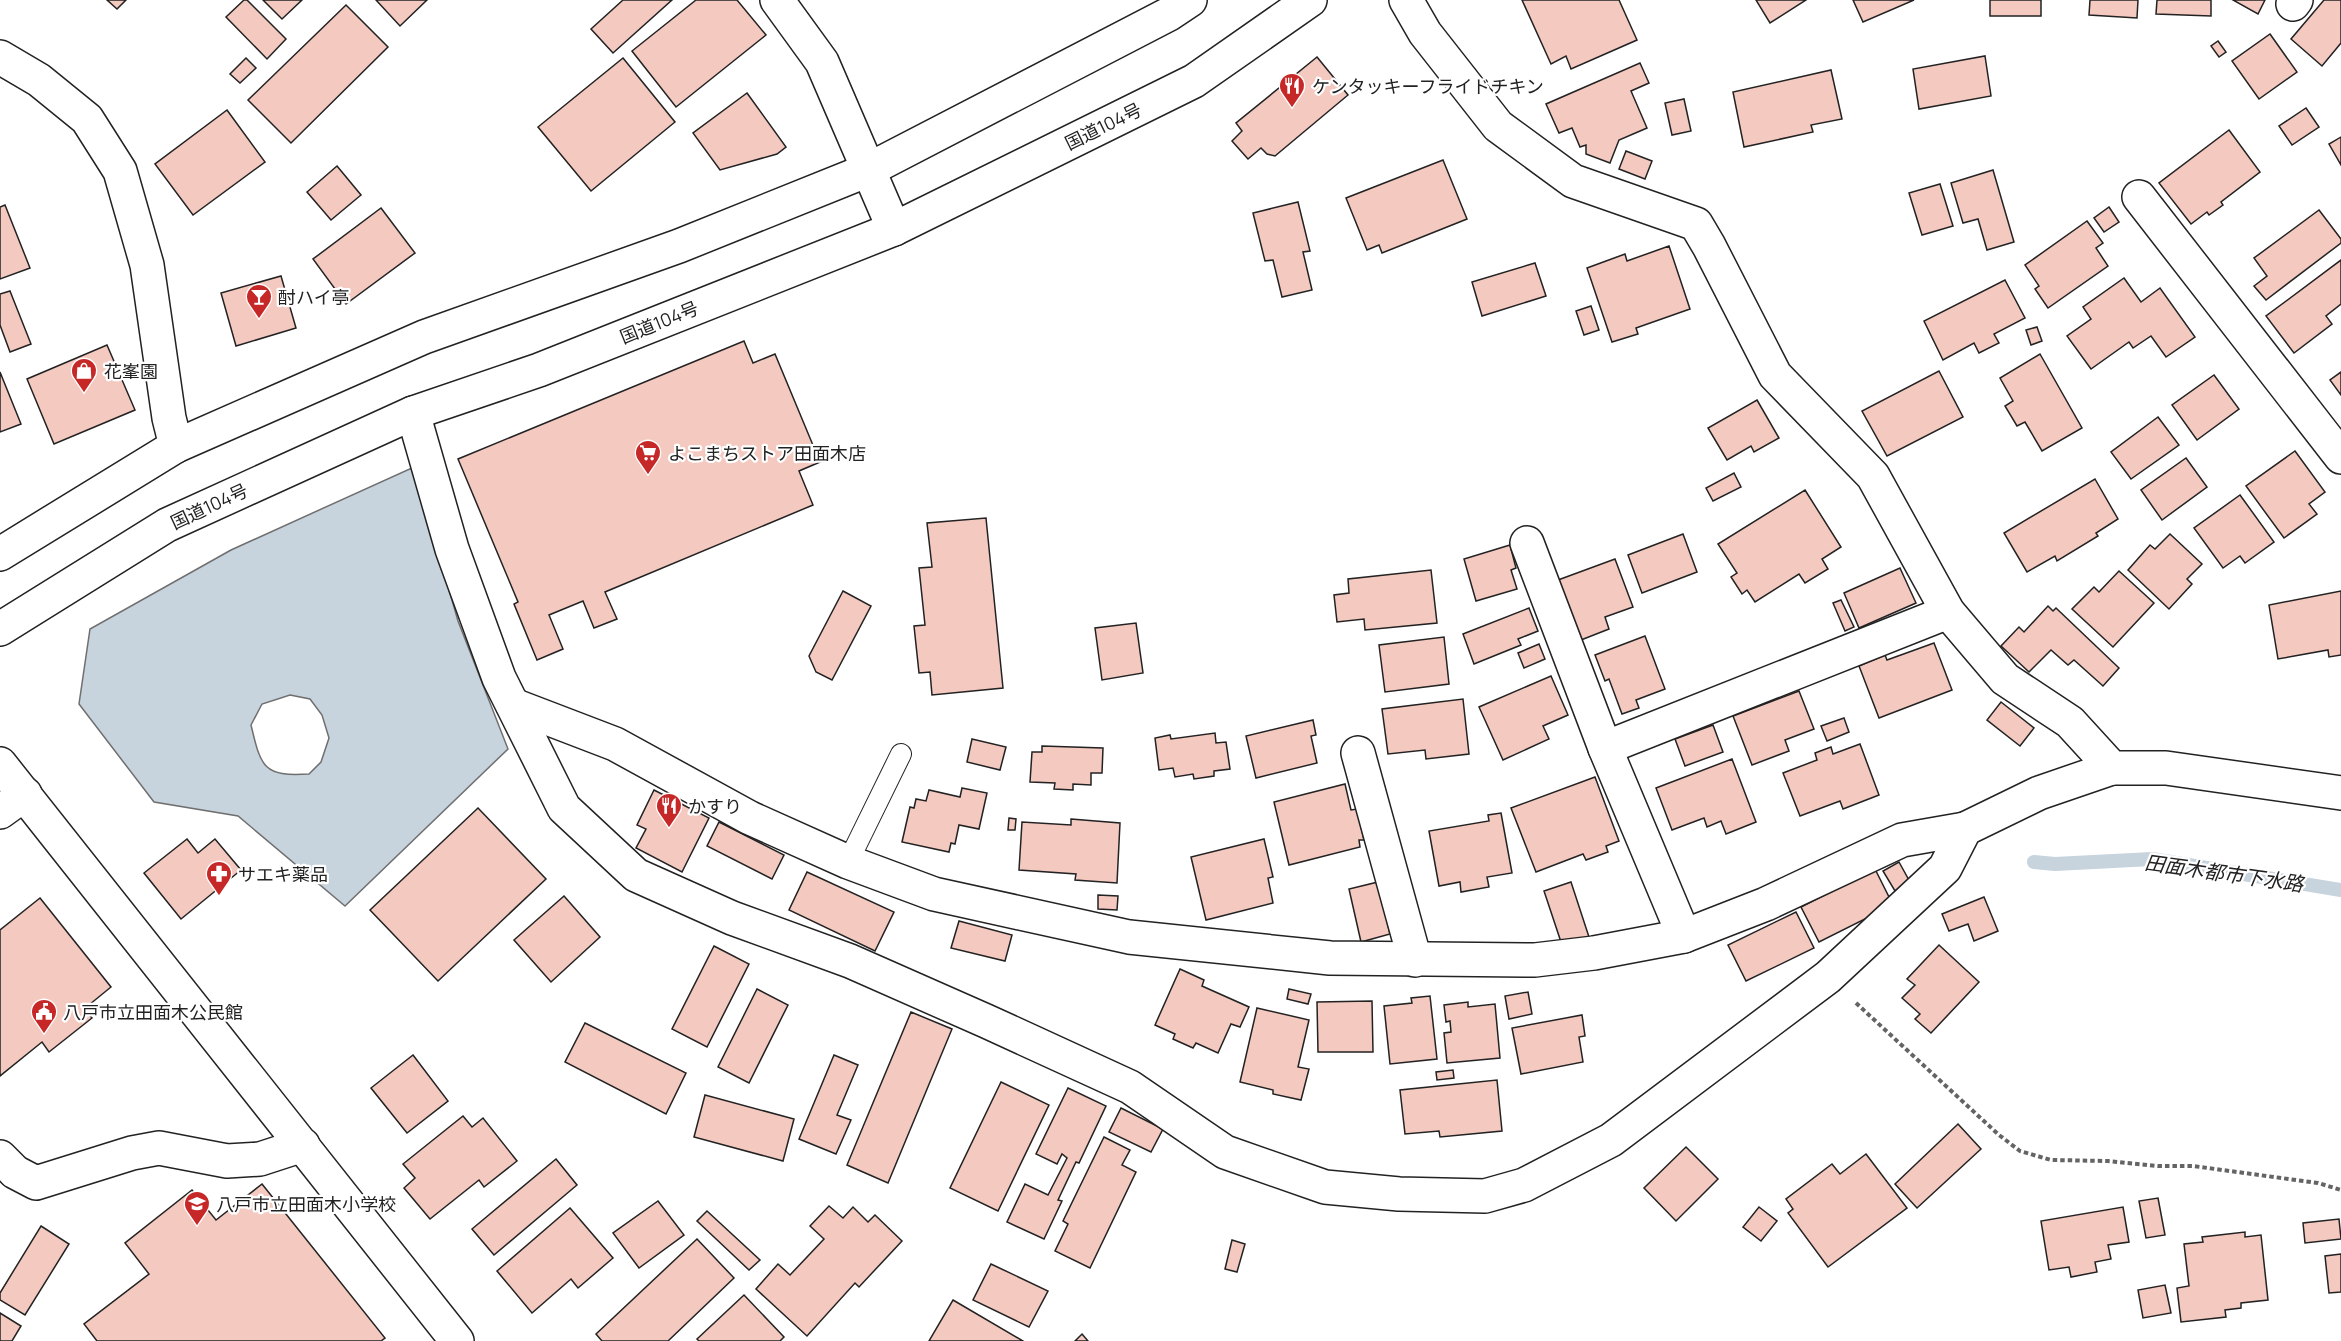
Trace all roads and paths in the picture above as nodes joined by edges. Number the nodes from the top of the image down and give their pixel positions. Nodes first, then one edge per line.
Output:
1 (777, 0) edge
2 (1190, 0) edge
3 (1310, 0) edge
4 (1406, 0) edge
5 (0, 57) edge
6 (868, 170) junction
7 (2139, 197) dead end
8 (894, 230) junction
9 (413, 413) junction
10 (176, 446) junction
11 (2341, 457) edge
12 (1527, 543) dead end
13 (0, 554) edge
14 (1948, 612) junction
15 (0, 629) edge
16 (513, 705) junction
17 (1605, 748) junction
18 (1358, 753) dead end
19 (901, 754) dead end
20 (0, 764) edge
21 (2112, 768) junction
22 (2341, 793) edge
23 (13, 803) edge
24 (1965, 828) junction
25 (848, 862) junction
26 (1684, 936) junction
27 (1415, 960) junction
28 (1828, 976) junction
29 (303, 1145) junction
30 (0, 1157) edge
31 (2341, 1190) edge
32 (457, 1341) edge

1 - 6 main road
2 - 6 main road
3 - 8 main road, 国道104号
4 - 14 main road
5 - 10 main road
6 - 8 main road
6 - 10 main road
7 - 11 main road
8 - 9 main road, 国道104号
9 - 15 main road, 国道104号
9 - 16 main road
10 - 13 main road
12 - 17 main road
14 - 17 main road
14 - 21 main road
16 - 25 main road
16 - 28 main road
17 - 26 main road
18 - 27 main road
19 - 25 lane
20 - 23 main road
21 - 22 main road
21 - 24 main road
23 - 29 main road
24 - 26 main road
24 - 28 main road
25 - 27 main road
26 - 27 main road
28 - 31 path
29 - 30 main road
29 - 32 main road

